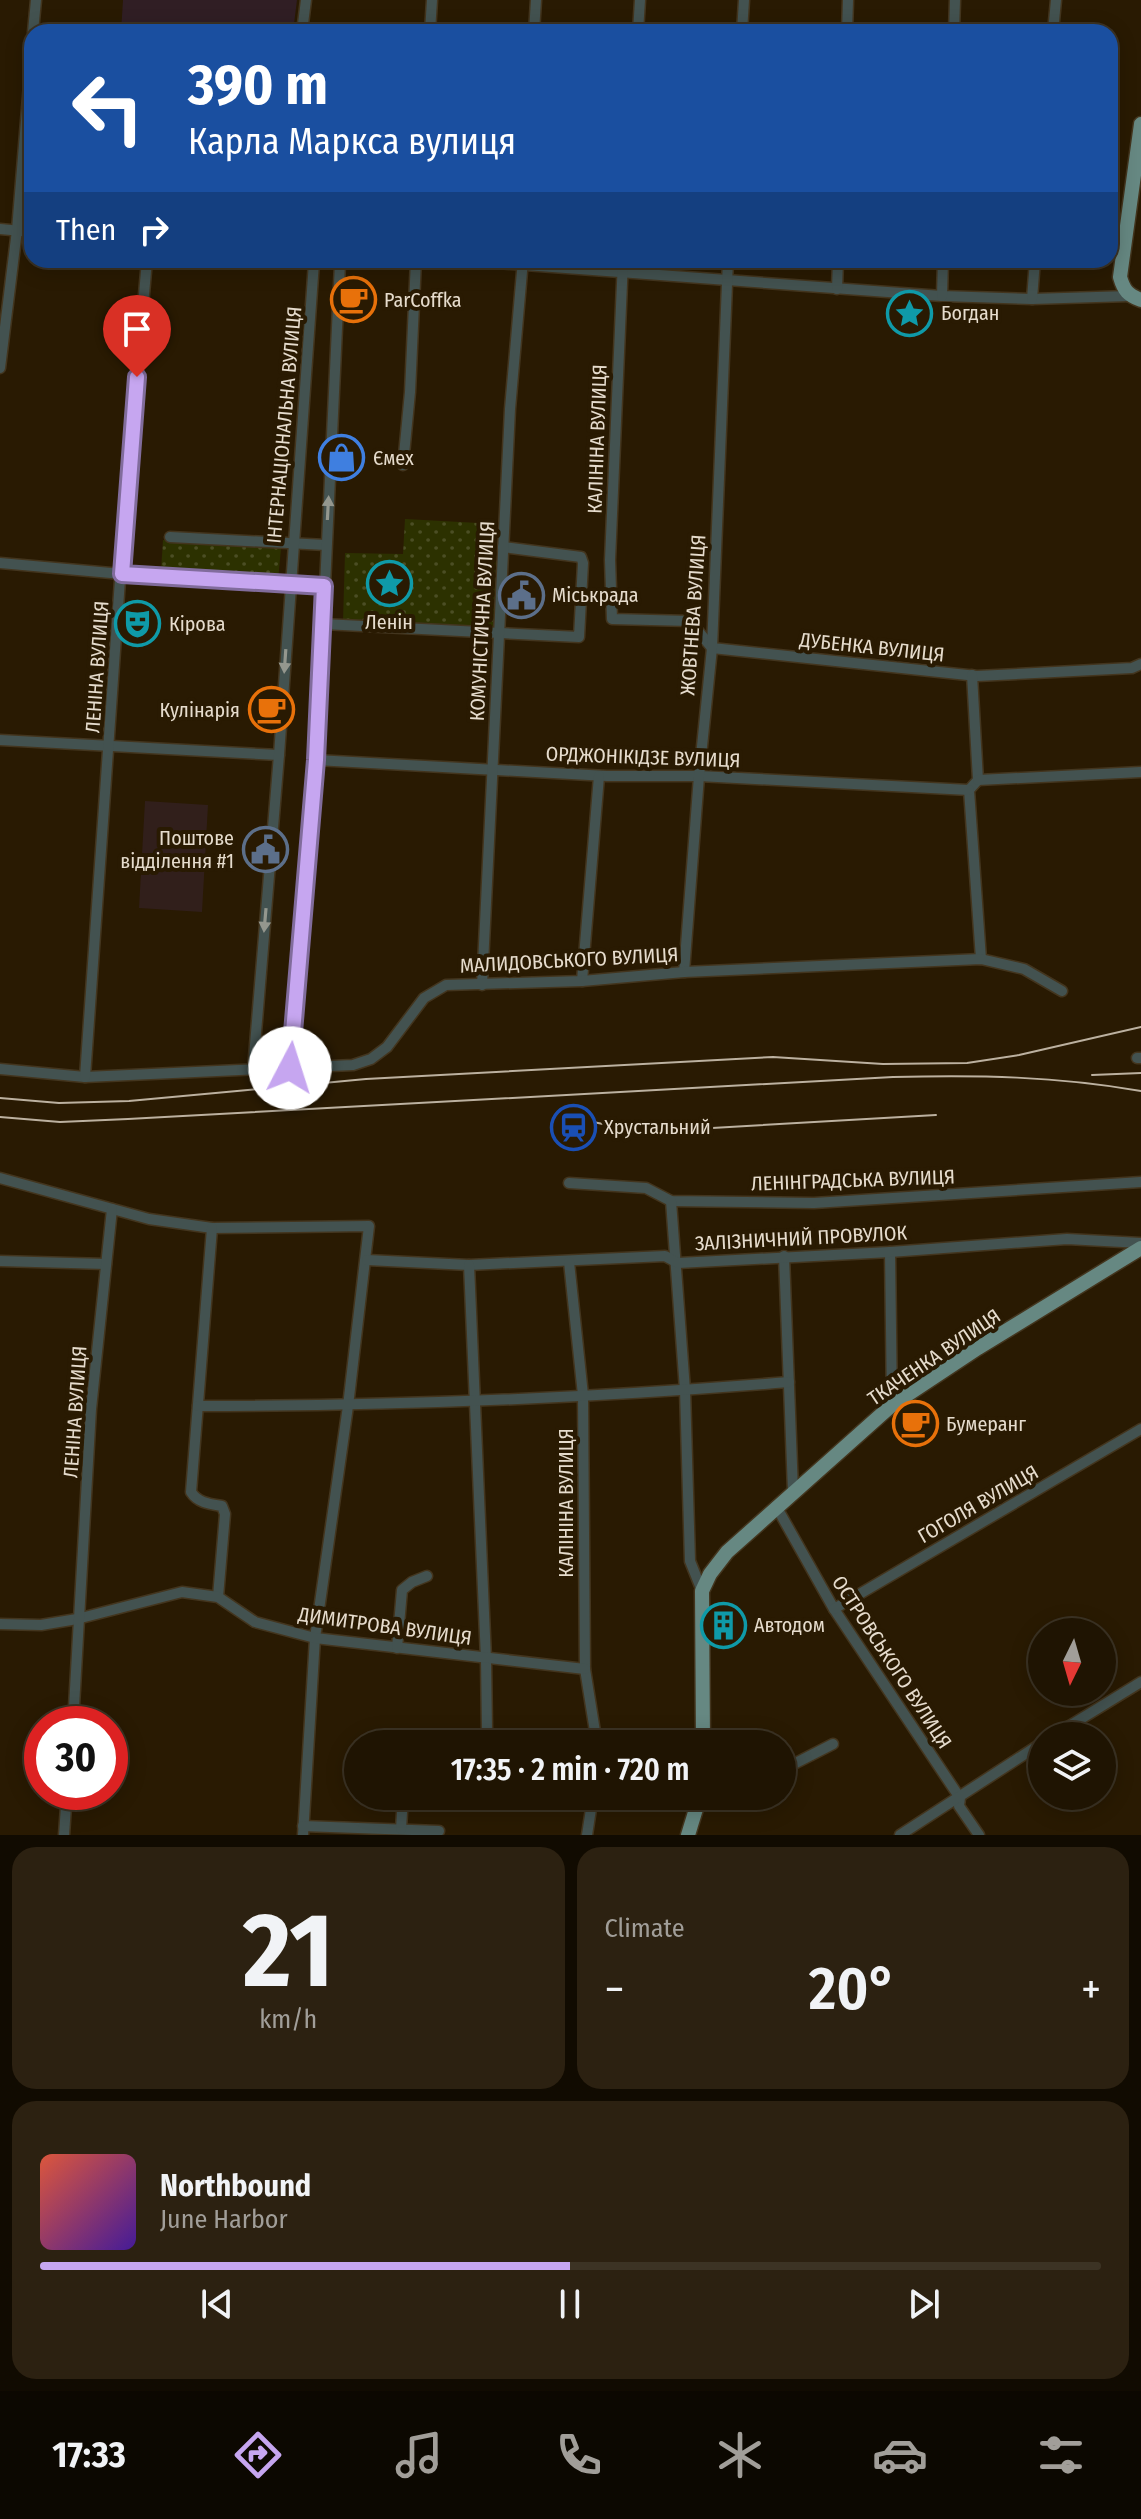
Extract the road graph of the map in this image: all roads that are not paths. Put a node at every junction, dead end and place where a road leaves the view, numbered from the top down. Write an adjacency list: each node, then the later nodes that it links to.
1 (36, 0): 10 (street)
2 (306, 0): 11 (street)
3 (432, 0): 12 (street)
4 (536, 0): 13 (street)
5 (640, 0): 14 (street)
6 (744, 0): 15 (street)
7 (848, 0): 16 (street)
8 (955, 0): 17 (street)
9 (1056, 0): 18 (street)
10 (34, 24)
11 (303, 24)
12 (430, 24)
13 (534, 24)
14 (638, 24)
15 (742, 24)
16 (847, 24)
17 (954, 24)
18 (1054, 24)
19 (1141, 124): 39 (main road)
20 (24, 145): 22 (street)
21 (0, 229): 22 (street)
22 (17, 230): 23 (street); 41 (street)
23 (24, 231)
24 (146, 268): 48 (street, ЛЕНІНА ВУЛИЦЯ)
25 (314, 268): 44 (street, ІНТЕРНАЦІОНАЛЬНА ВУЛИЦЯ)
26 (340, 268): 45 (street, one-way to 26)
27 (416, 268): 42 (street)
28 (523, 268): 46 (street, КОМУНІСТИЧНА ВУЛИЦЯ)
29 (582, 268): 35 (street)
30 (622, 268): 35 (street, КАЛІНІНА ВУЛИЦЯ)
31 (728, 268): 36 (street, ЖОВТНЕВА ВУЛИЦЯ)
32 (838, 268): 37 (street)
33 (943, 268): 38 (street)
34 (1034, 268): 40 (street)
35 (622, 272): 36 (street); 53 (street, КАЛІНІНА ВУЛИЦЯ)
36 (727, 280): 37 (street); 53 (street, ЖОВТНЕВА ВУЛИЦЯ)
37 (837, 289): 38 (street)
38 (942, 296): 40 (street)
39 (1135, 298): 40 (street)
40 (1032, 299)
41 (0, 368)
42 (403, 465)
43 (170, 537): 44 (street)
44 (292, 543): 45 (street); 49 (street, ІНТЕРНАЦІОНАЛЬНА ВУЛИЦЯ)
45 (326, 545): 50 (street)
46 (503, 547): 52 (street, КОМУНІСТИЧНА ВУЛИЦЯ); 52 (street)
47 (0, 563): 48 (street)
48 (122, 574): 49 (street); 57 (street, ЛЕНІНА ВУЛИЦЯ)
49 (290, 583): 50 (street); 58 (street, ІНТЕРНАЦІОНАЛЬНА ВУЛИЦЯ, one-way to 58)
50 (324, 586): 51 (street)
51 (323, 624): 52 (street); 59 (street)
52 (498, 635): 60 (street, КОМУНІСТИЧНА ВУЛИЦЯ)
53 (712, 648): 55 (street, ДУБЕНКА ВУЛИЦЯ); 63 (street, ЖОВТНЕВА ВУЛИЦЯ)
54 (1141, 664): 55 (street, ДУБЕНКА ВУЛИЦЯ)
55 (972, 675): 64 (street)
56 (0, 740): 57 (street)
57 (109, 746): 58 (street); 74 (street, ЛЕНІНА ВУЛИЦЯ)
58 (279, 755): 73 (street, ІНТЕРНАЦІОНАЛЬНА ВУЛИЦЯ, one-way to 73)
59 (316, 760): 60 (street, ОРДЖОНІКІДЗЕ ВУЛИЦЯ); 71 (street)
60 (494, 770): 62 (street, ОРДЖОНІКІДЗЕ ВУЛИЦЯ); 69 (street, КОМУНІСТИЧНА ВУЛИЦЯ)
61 (1141, 772): 64 (street)
62 (599, 776): 63 (street, ОРДЖОНІКІДЗЕ ВУЛИЦЯ); 68 (street)
63 (699, 776): 65 (street, ОРДЖОНІКІДЗЕ ВУЛИЦЯ); 67 (street, ЖОВТНЕВА ВУЛИЦЯ)
64 (978, 780): 65 (street)
65 (969, 790): 66 (street)
66 (981, 959): 67 (street, МАЛИДОВСЬКОГО ВУЛИЦЯ); 70 (street, МАЛИДОВСЬКОГО ВУЛИЦЯ)
67 (684, 972): 68 (street, МАЛИДОВСЬКОГО ВУЛИЦЯ)
68 (582, 981): 69 (street, МАЛИДОВСЬКОГО ВУЛИЦЯ)
69 (482, 985): 71 (street, МАЛИДОВСЬКОГО ВУЛИЦЯ)
70 (1062, 991)
71 (290, 1068): 73 (street, МАЛИДОВСЬКОГО ВУЛИЦЯ)
72 (0, 1069): 74 (street, МАЛИДОВСЬКОГО ВУЛИЦЯ)
73 (253, 1069): 74 (street, МАЛИДОВСЬКОГО ВУЛИЦЯ)
74 (85, 1077)
75 (0, 1178): 79 (street)
76 (1141, 1182): 78 (street, ЛЕНІНГРАДСЬКА ВУЛИЦЯ)
77 (569, 1183): 78 (street, ЛЕНІНГРАДСЬКА ВУЛИЦЯ)
78 (671, 1201): 87 (street)
79 (112, 1209): 80 (street); 88 (street, ЛЕНІНА ВУЛИЦЯ)
80 (212, 1228): 84 (street); 95 (street)
81 (1141, 1245): 82 (street, ЗАЛІЗНИЧНИЙ ПРОВУЛОК); 94 (main road, ТКАЧЕНКА ВУЛИЦЯ)
82 (890, 1252): 83 (street, ЗАЛІЗНИЧНИЙ ПРОВУЛОК); 94 (street)
83 (784, 1256): 87 (street, ЗАЛІЗНИЧНИЙ ПРОВУЛОК); 90 (street)
84 (367, 1260): 89 (street, ЗАЛІЗНИЧНИЙ ПРОВУЛОК); 96 (street)
85 (0, 1261): 88 (street)
86 (569, 1262): 87 (street, ЗАЛІЗНИЧНИЙ ПРОВУЛОК); 89 (street, ЗАЛІЗНИЧНИЙ ПРОВУЛОК); 92 (street, КАЛІНІНА ВУЛИЦЯ)
87 (678, 1263): 91 (street)
88 (106, 1264): 104 (street, ЛЕНІНА ВУЛИЦЯ)
89 (469, 1265): 93 (street)
90 (789, 1382): 91 (street); 98 (street)
91 (685, 1390): 92 (street); 101 (street)
92 (583, 1395): 93 (street); 109 (street, КАЛІНІНА ВУЛИЦЯ)
93 (475, 1402): 96 (street); 108 (street)
94 (892, 1405): 98 (main road, ТКАЧЕНКА ВУЛИЦЯ)
95 (198, 1406): 96 (street); 102 (street)
96 (348, 1406): 106 (street)
97 (1141, 1429): 103 (street, ГОГОЛЯ ВУЛИЦЯ)
98 (793, 1491): 99 (main road, ТКАЧЕНКА ВУЛИЦЯ)
99 (776, 1506): 101 (main road, ТКАЧЕНКА ВУЛИЦЯ); 103 (street, ОСТРОВСЬКОГО ВУЛИЦЯ)
100 (427, 1576): 107 (street)
101 (702, 1591): 115 (main road)
102 (218, 1597): 104 (street, ДИМИТРОВА ВУЛИЦЯ); 106 (street, ДИМИТРОВА ВУЛИЦЯ)
103 (834, 1609): 119 (street, ОСТРОВСЬКОГО ВУЛИЦЯ)
104 (77, 1619): 105 (street, ДИМИТРОВА ВУЛИЦЯ); 111 (street, ЛЕНІНА ВУЛИЦЯ)
105 (0, 1624)
106 (315, 1638): 107 (street, ДИМИТРОВА ВУЛИЦЯ); 125 (street)
107 (397, 1648): 108 (street, ДИМИТРОВА ВУЛИЦЯ)
108 (486, 1659): 109 (street, ДИМИТРОВА ВУЛИЦЯ); 113 (street)
109 (585, 1669): 114 (street, КАЛІНІНА ВУЛИЦЯ)
110 (1141, 1682): 112 (street)
111 (74, 1706)
112 (1076, 1722)
113 (487, 1730)
114 (595, 1730)
115 (703, 1730)
116 (833, 1744): 118 (street)
117 (1028, 1752): 119 (street)
118 (796, 1763)
119 (960, 1798): 130 (street); 131 (street, ОСТРОВСЬКОГО ВУЛИЦЯ)
120 (66, 1810): 127 (street)
121 (402, 1810): 124 (street)
122 (591, 1810): 128 (street)
123 (697, 1810): 129 (main road)
124 (401, 1829): 125 (street); 126 (street)
125 (303, 1831)
126 (439, 1831)
127 (64, 1835)
128 (587, 1835)
129 (688, 1835)
130 (900, 1835)
131 (979, 1835)

